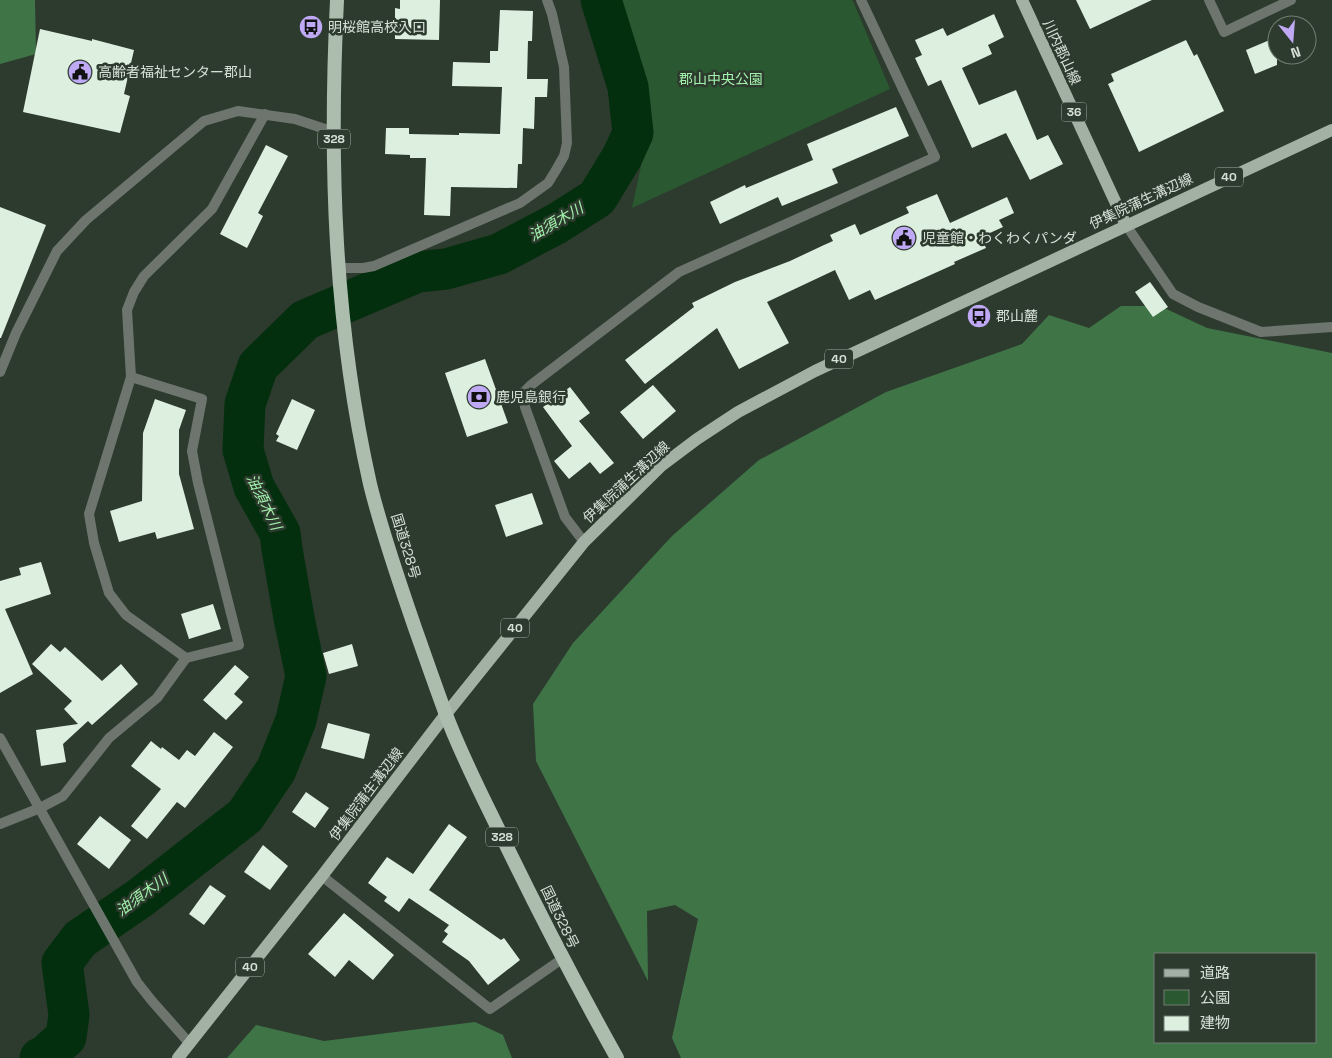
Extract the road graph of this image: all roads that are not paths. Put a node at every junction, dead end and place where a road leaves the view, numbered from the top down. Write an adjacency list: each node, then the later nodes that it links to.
1 (337, 0): 9 (highway, 国道328号 / 328)
2 (547, 0): 11 (street)
3 (861, 0): 15 (street)
4 (1022, 0): 10 (main road, 川内郡山線 / 36)
5 (1209, 0): 6 (street)
6 (1291, 0)
7 (265, 114): 9 (street); 13 (street); 14 (street)
8 (1332, 130): 10 (main road, 伊集院蒲生溝辺線 / 40)
9 (334, 132): 11 (highway, 国道328号 / 328)
10 (1126, 225): 12 (street); 15 (main road, 伊集院蒲生溝辺線 / 40)
11 (338, 273): 17 (highway, 国道328号 / 328)
12 (1332, 327)
13 (0, 372)
14 (131, 377): 16 (street); 16 (street)
15 (584, 542): 17 (main road, 伊集院蒲生溝辺線 / 40)
16 (186, 658): 19 (street)
17 (446, 714): 21 (main road, 伊集院蒲生溝辺線 / 40); 22 (highway, 国道328号 / 328)
18 (0, 738): 19 (street)
19 (40, 808): 20 (street); 23 (street)
20 (0, 824)
21 (322, 876): 22 (street); 23 (main road, 伊集院蒲生溝辺線 / 40)
22 (562, 959): 25 (highway, 国道328号 / 328)
23 (190, 1044): 24 (main road, 伊集院蒲生溝辺線 / 40)
24 (178, 1058)
25 (617, 1058)

